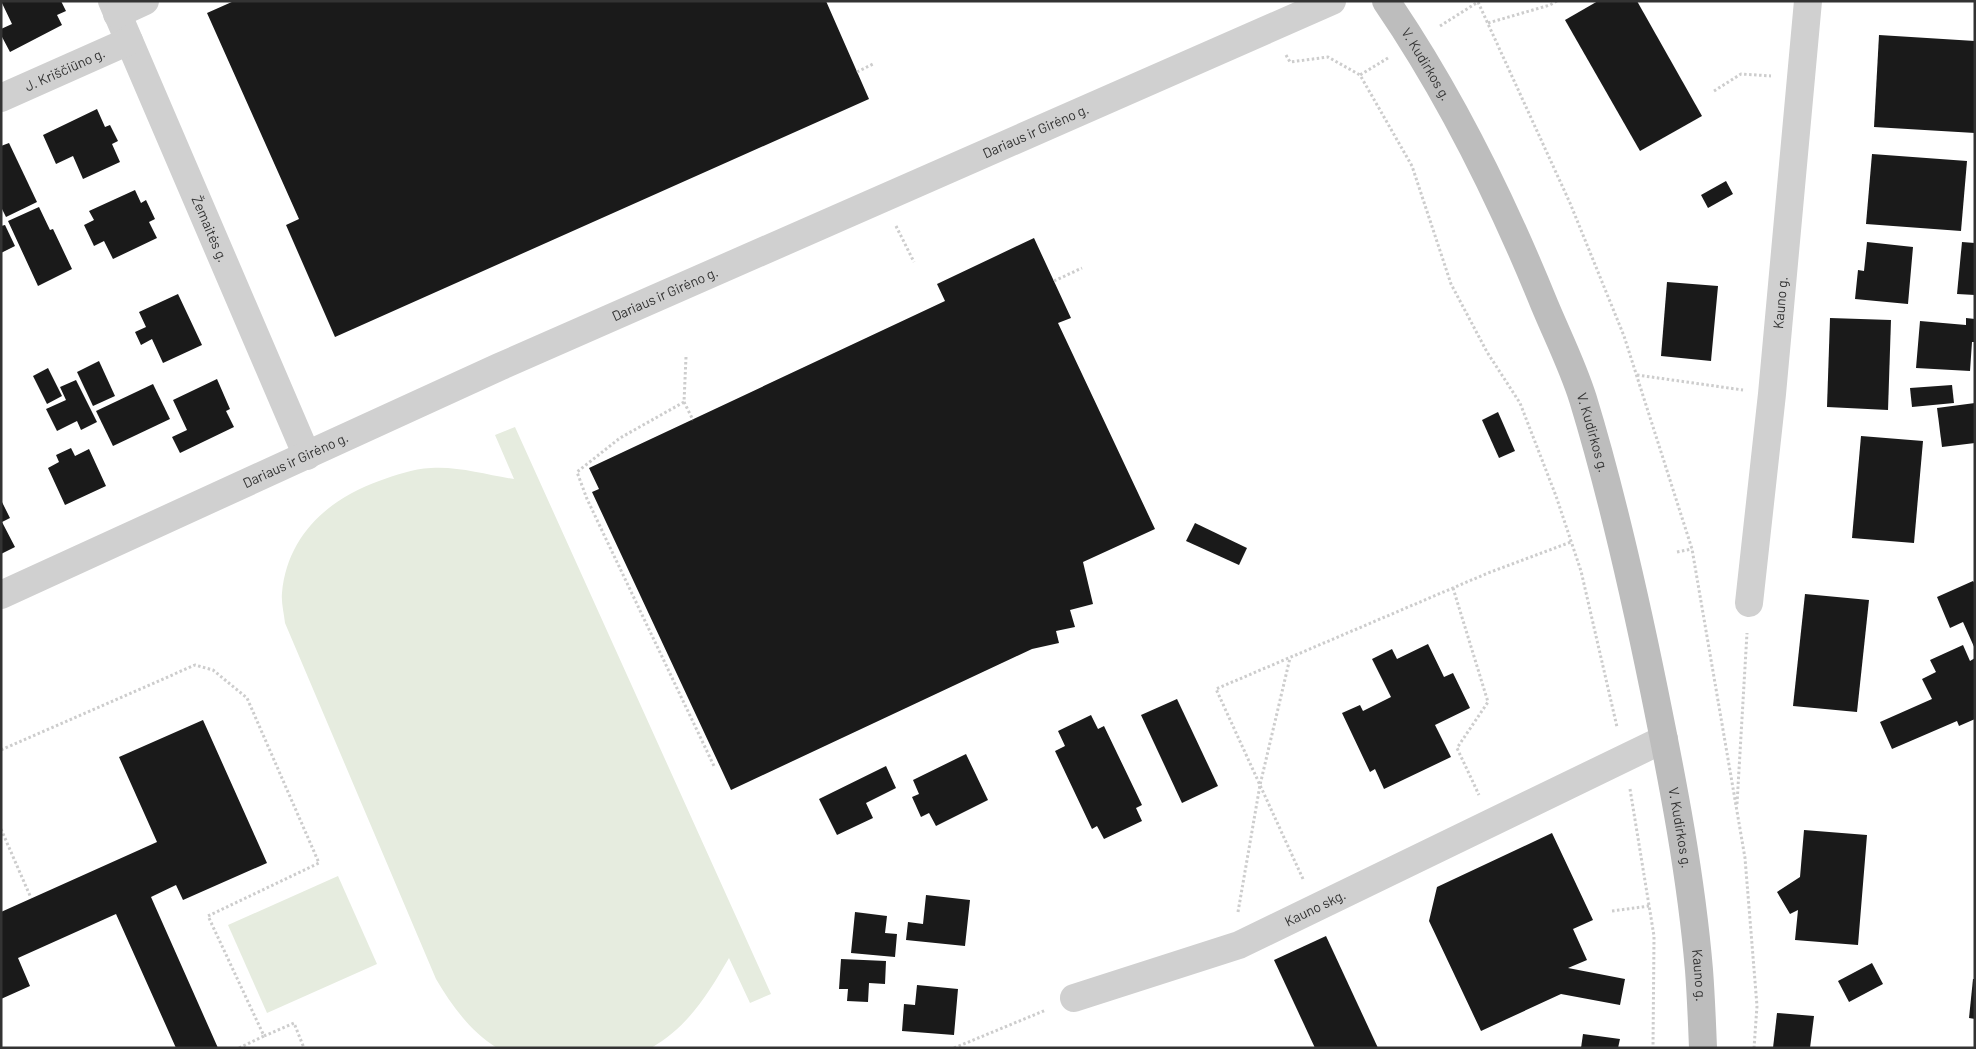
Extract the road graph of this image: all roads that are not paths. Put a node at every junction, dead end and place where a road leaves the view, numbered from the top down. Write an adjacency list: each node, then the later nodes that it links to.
1 (145, 1): 5 (street)
2 (1332, 1): 8 (street, Dariaus ir Girėno g.)
3 (1386, 1): 11 (main road, V. Kudirkos g.)
4 (1808, 1): 10 (street, Kauno g.)
5 (114, 7): 6 (street, Žemaitės g.)
6 (129, 40): 7 (street, J. Kriščiūno g.); 8 (street, Žemaitės g.)
7 (1, 98)
8 (307, 456): 9 (street, Dariaus ir Girėno g.)
9 (1, 595)
10 (1749, 603)
11 (1664, 739): 12 (main road, V. Kudirkos g.); 13 (street, Kauno skg.)
12 (1692, 903): 14 (main road, Kauno g.)
13 (1074, 998)
14 (1703, 1048)

